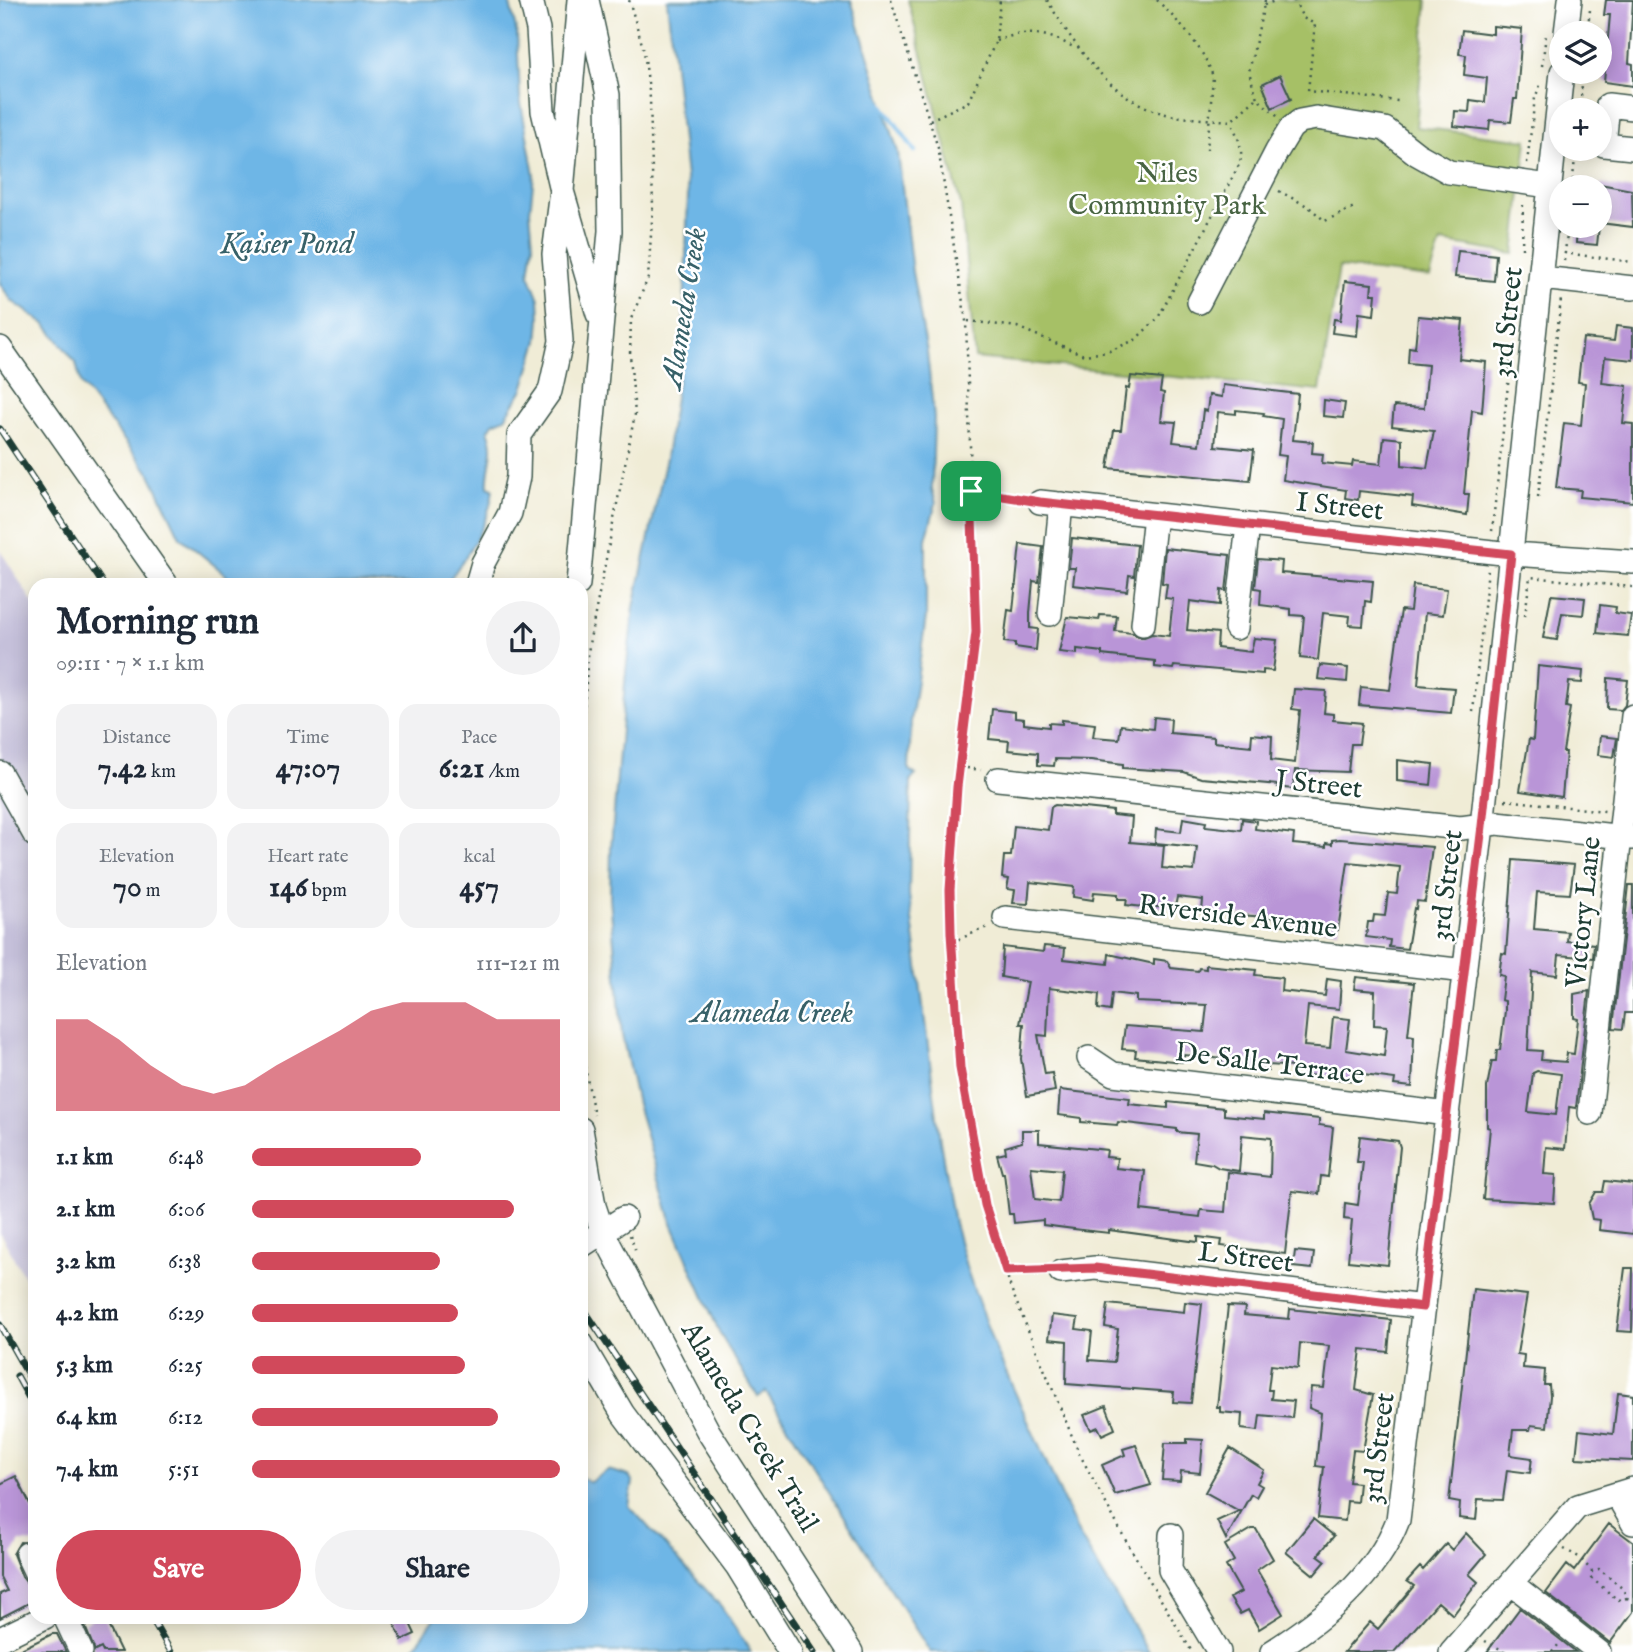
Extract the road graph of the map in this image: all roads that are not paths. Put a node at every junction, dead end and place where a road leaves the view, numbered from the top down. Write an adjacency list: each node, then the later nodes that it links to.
1 (531, 0): 11 (street)
2 (579, 0): 11 (street)
3 (587, 0): 15 (street)
4 (1570, 0): 5 (street)
5 (1561, 21)
6 (1612, 105): 7 (street)
7 (1633, 108)
8 (1612, 146): 9 (street)
9 (1633, 148)
10 (1549, 186): 12 (street, 3rd Street); 14 (street)
11 (562, 191): 15 (street); 22 (street)
12 (1552, 279): 13 (street); 19 (street, 3rd Street)
13 (1633, 288)
14 (1199, 302)
15 (601, 327): 23 (street)
16 (0, 348): 21 (street)
17 (1155, 515): 18 (street, I Street); 24 (street, I Street); 25 (street)
18 (1248, 525): 19 (street, I Street); 26 (street)
19 (1515, 559): 20 (street, I Street); 31 (street, 3rd Street)
20 (1633, 562)
21 (162, 578)
22 (479, 578)
23 (579, 578)
24 (1050, 614)
25 (1143, 624)
26 (1236, 628)
27 (1633, 716): 32 (street, Victory Lane)
28 (0, 773): 30 (street)
29 (998, 779): 31 (street, J Street)
30 (28, 823)
31 (1482, 826): 32 (street, J Street); 34 (street, 3rd Street)
32 (1625, 829): 36 (street, Victory Lane)
33 (1005, 918): 34 (street, Riverside Avenue)
34 (1465, 971): 37 (street, 3rd Street)
35 (1089, 1058): 37 (street, De Salle Terrace)
36 (1590, 1113)
37 (1448, 1114): 44 (street, 3rd Street)
38 (589, 1127): 41 (street)
39 (624, 1218): 41 (street)
40 (588, 1219): 41 (street)
41 (603, 1233): 42 (street); 55 (street)
42 (588, 1242)
43 (1061, 1272): 44 (street, L Street)
44 (1423, 1307): 57 (street, 3rd Street)
45 (588, 1355): 54 (street)
46 (1625, 1492): 47 (street); 49 (street)
47 (1633, 1523)
48 (1171, 1535): 56 (street)
49 (1512, 1584): 58 (street); 59 (street)
50 (31, 1624): 52 (street)
51 (68, 1624): 53 (street)
52 (0, 1639)
53 (81, 1651)
54 (790, 1652)
55 (851, 1652)
56 (1219, 1652)
57 (1272, 1652)
58 (1451, 1652)
59 (1599, 1652)

